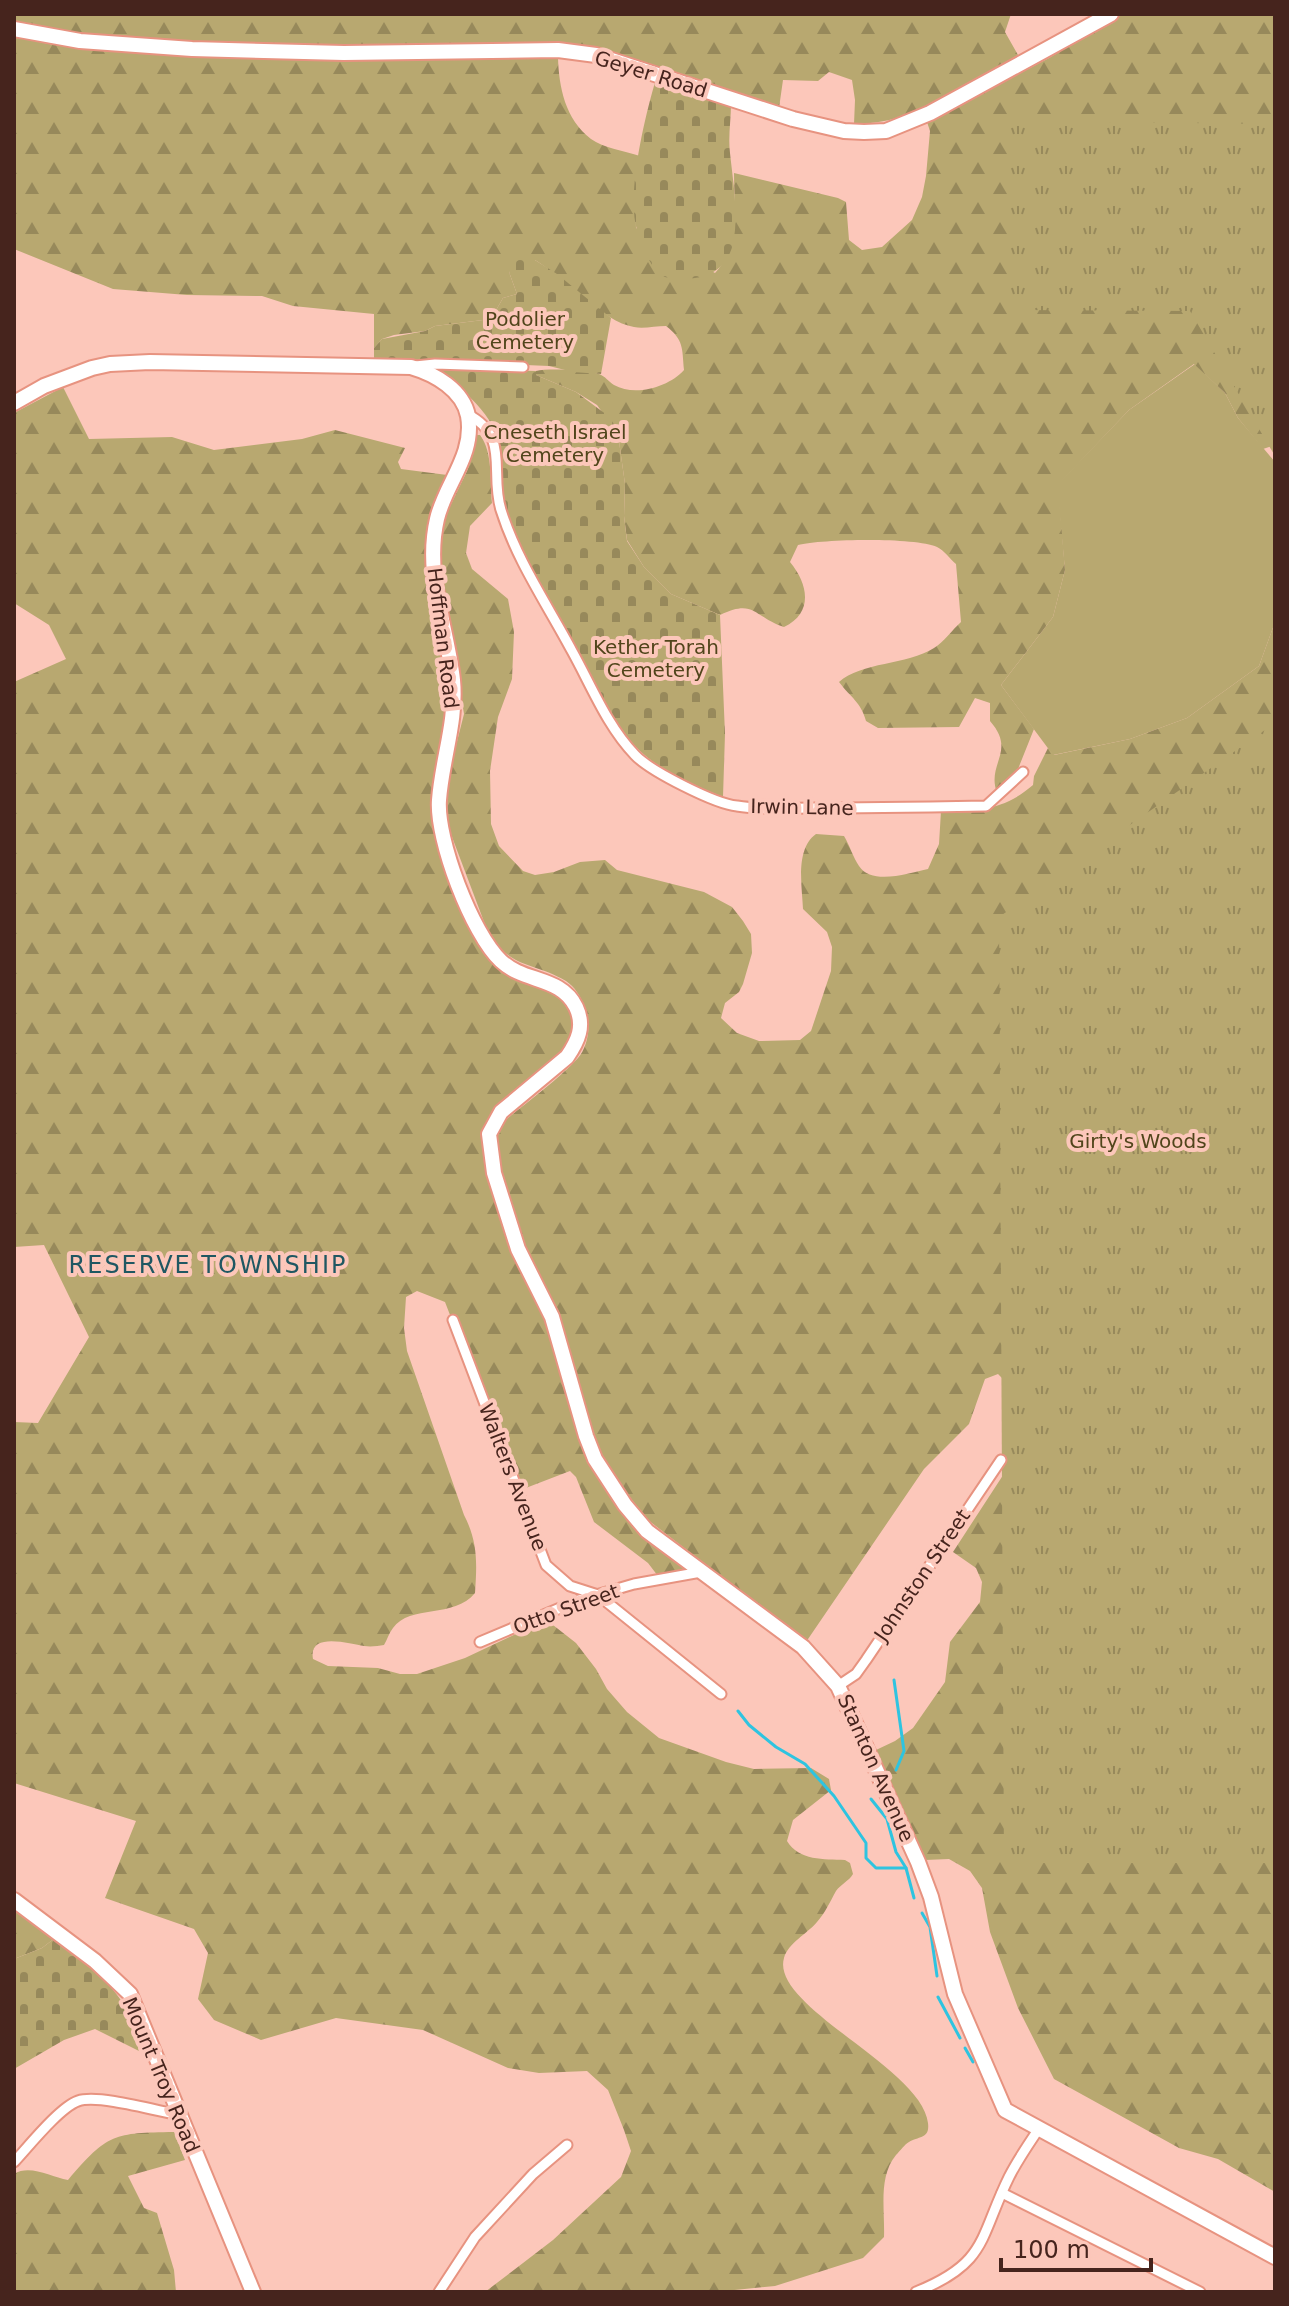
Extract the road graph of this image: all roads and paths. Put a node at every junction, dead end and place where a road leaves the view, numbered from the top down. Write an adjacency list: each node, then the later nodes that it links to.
1 (1111, 14): 2 (street, Geyer Road)
2 (14, 29)
3 (411, 367): 4 (street); 5 (street); 6 (street)
4 (523, 367)
5 (14, 403)
6 (467, 414): 7 (street, Irwin Lane); 8 (street, Hoffman Road)
7 (1023, 772)
8 (489, 1134): 11 (street, Stanton Avenue)
9 (453, 1320): 12 (street, Walters Avenue)
10 (1001, 1460): 14 (street, Johnston Street)
11 (701, 1572): 12 (street, Otto Street); 14 (street, Stanton Avenue)
12 (598, 1595): 13 (street, Otto Street); 15 (street, Walters Avenue)
13 (480, 1642)
14 (838, 1686): 18 (street, Stanton Avenue)
15 (721, 1694)
16 (14, 1900): 17 (street, Mount Troy Road)
17 (179, 2115): 20 (street); 23 (street, Mount Troy Road)
18 (1038, 2130): 21 (street); 22 (street, Stanton Avenue)
19 (567, 2145): 24 (street)
20 (14, 2162)
21 (1002, 2193): 25 (street); 26 (street)
22 (1275, 2257)
23 (253, 2292)
24 (439, 2292)
25 (916, 2292)
26 (1200, 2292)

